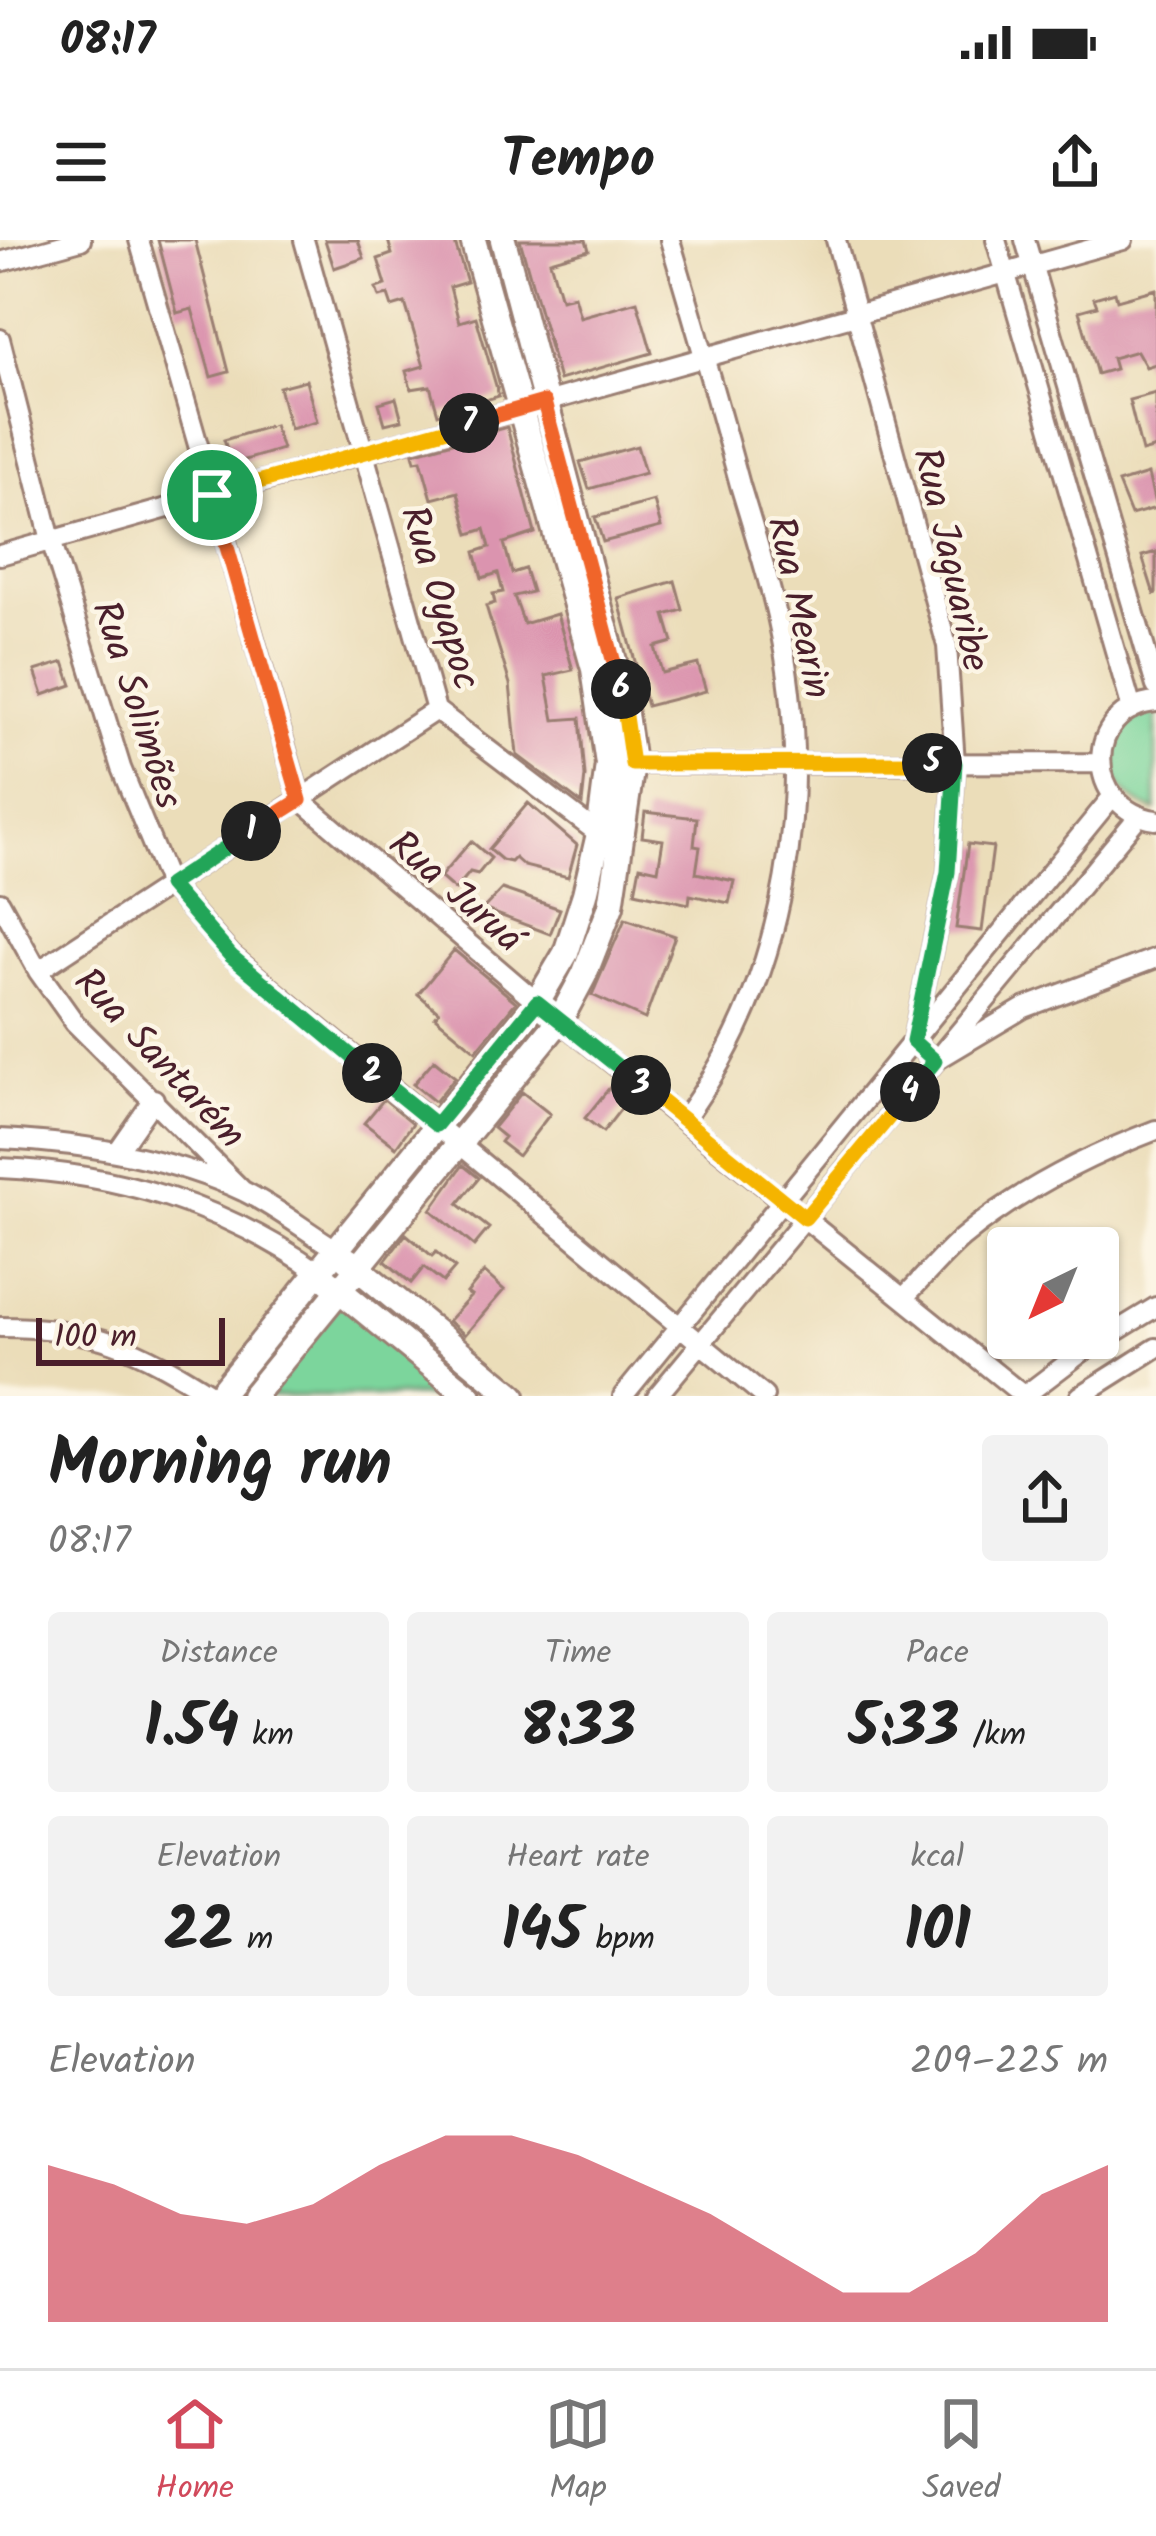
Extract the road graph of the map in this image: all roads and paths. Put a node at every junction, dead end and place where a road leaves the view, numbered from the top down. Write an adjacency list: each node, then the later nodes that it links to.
1 (81, 240): 11 (street)
2 (140, 240): 19 (street)
3 (304, 240): 18 (street, Rua Oyapoc)
4 (473, 240): 17 (main road)
5 (503, 240): 17 (main road)
6 (670, 240): 16 (street, Rua Mearin)
7 (836, 240): 14 (street, Rua Jaguaribe)
8 (996, 240): 13 (street)
9 (1025, 240): 12 (street)
10 (1124, 240): 12 (street)
11 (0, 262)
12 (1031, 266): 13 (street); 22 (street)
13 (1004, 274): 14 (street); 24 (street)
14 (858, 314): 16 (street); 26 (street, Rua Jaguaribe)
15 (0, 339): 20 (street, Rua Solimões)
16 (705, 357): 17 (street); 29 (street, Rua Mearin)
17 (532, 406): 18 (street); 28 (main road)
18 (365, 452): 19 (street); 25 (street, Rua Oyapoc)
19 (212, 495): 20 (street); 31 (street)
20 (51, 540): 21 (street); 34 (street, Rua Solimões)
21 (0, 555)
22 (1156, 686)
23 (1156, 703): 24 (street)
24 (1132, 709): 27 (street)
25 (436, 710): 31 (street); 33 (street, Rua Oyapoc)
26 (955, 763): 27 (street); 29 (street); 40 (street, Rua Jaguaribe)
27 (1100, 763): 30 (street)
28 (620, 764): 29 (street); 33 (main road); 39 (main road)
29 (793, 764): 43 (street, Rua Mearin)
30 (1112, 796): 32 (street); 40 (street)
31 (300, 800): 34 (street); 38 (street, Rua Juruá)
32 (1147, 818): 41 (street)
33 (599, 834): 38 (main road)
34 (169, 885): 37 (street); 44 (street, Rua Solimões)
35 (0, 902): 37 (street, Rua Santarém)
36 (1156, 958): 41 (street)
37 (38, 971): 42 (street, Rua Santarém)
38 (537, 1002): 39 (street, Rua Juruá); 44 (main road)
39 (560, 1020): 43 (street, Rua Juruá); 47 (main road)
40 (913, 1041): 41 (street); 51 (street)
41 (935, 1061): 52 (street)
42 (154, 1099): 48 (street); 50 (street, Rua Santarém)
43 (684, 1119): 51 (street, Rua Juruá)
44 (436, 1125): 47 (street, Rua Solimões); 53 (main road)
45 (1156, 1130): 57 (street)
46 (0, 1139): 48 (street)
47 (459, 1145): 54 (main road); 60 (street, Rua Solimões)
48 (117, 1152): 50 (street)
49 (0, 1168): 55 (street)
50 (243, 1191): 53 (street)
51 (783, 1200): 52 (street, Rua Juruá); 60 (street)
52 (805, 1218): 57 (street, Rua Juruá); 61 (street)
53 (337, 1250): 54 (main road); 55 (main road)
54 (359, 1269): 56 (main road); 66 (main road)
55 (320, 1274): 56 (main road); 64 (main road)
56 (340, 1290): 63 (main road); 65 (main road)
57 (904, 1298): 70 (street, Rua Juruá)
58 (1156, 1307): 70 (street)
59 (0, 1327): 64 (street)
60 (680, 1327): 61 (street, Rua Solimões); 67 (street)
61 (700, 1344): 68 (street); 69 (street, Rua Solimões)
62 (1156, 1348): 71 (street)
63 (454, 1391)
64 (216, 1396)
65 (253, 1396)
66 (513, 1396)
67 (623, 1396)
68 (657, 1396)
69 (764, 1396)
70 (1024, 1396)
71 (1080, 1396)

